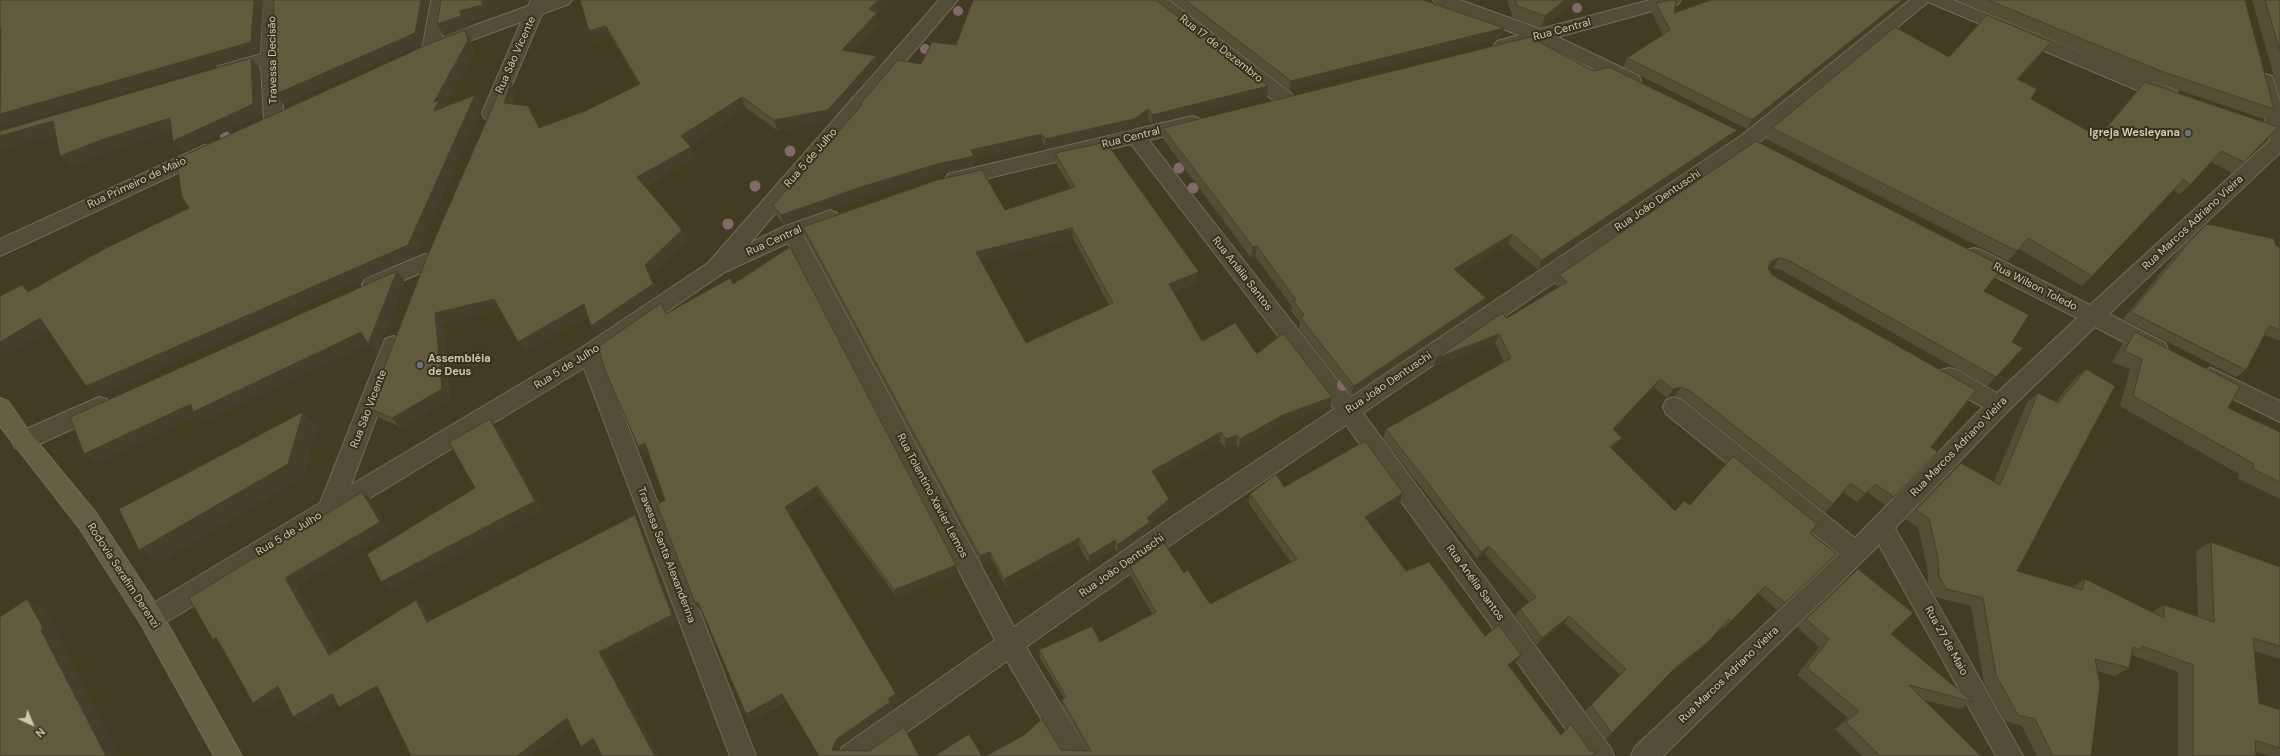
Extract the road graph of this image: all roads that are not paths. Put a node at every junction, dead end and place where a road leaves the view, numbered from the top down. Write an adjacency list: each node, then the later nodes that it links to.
1 (272, 0): 13 (street, Travessa Decisão)
2 (440, 0): 10 (street)
3 (563, 0): 10 (street)
4 (949, 0): 34 (street, Rua 5 de Julho)
5 (1157, 0): 18 (street, Rua 17 de Dezembro)
6 (1442, 0): 11 (street)
7 (1672, 0): 11 (street, Rua Central)
8 (1921, 0): 26 (street, Rua João Dentuschi)
9 (1936, 0): 17 (street)
10 (538, 5): 23 (street, Rua São Vicente)
11 (1541, 36): 12 (street, Rua Central); 16 (street)
12 (1486, 49)
13 (270, 58): 15 (street); 20 (street, Travessa Decisão)
14 (2261, 66): 25 (street)
15 (210, 75)
16 (1645, 88)
17 (2184, 101)
18 (1262, 104)
19 (1210, 118): 24 (street, Rua Central)
20 (274, 119)
21 (2256, 125): 25 (street)
22 (1728, 129): 26 (street)
23 (482, 132)
24 (1136, 137): 29 (street, Rua Central); 47 (street, Rua Anália Santos)
25 (2280, 139): 37 (street, Rua Marcos Adriano Vieira)
26 (1749, 140): 28 (street); 47 (street, Rua João Dentuschi)
27 (224, 143): 32 (street, Rua Primeiro de Maio)
28 (1770, 151)
29 (939, 182)
30 (850, 211): 31 (street, Rua Central)
31 (792, 232): 34 (street, Rua Central); 54 (street, Rua Tolentino Xavier Lemos)
32 (0, 248)
33 (1960, 248): 37 (street, Rua Wilson Toledo)
34 (714, 269): 39 (street, Rua 5 de Julho)
35 (417, 284): 36 (street)
36 (352, 294)
37 (2094, 317): 40 (street, Rua Wilson Toledo); 44 (street, Rua Marcos Adriano Vieira)
38 (400, 327): 50 (street, Rua São Vicente)
39 (589, 354): 50 (street, Rua 5 de Julho); 56 (street, Travessa Santa Alexanderina)
40 (2177, 359)
41 (1930, 366): 44 (street)
42 (2197, 370): 48 (street)
43 (118, 397): 49 (street)
44 (1999, 405): 51 (street, Rua Marcos Adriano Vieira)
45 (1674, 407): 52 (street)
46 (0, 408): 49 (main road, Rodovia Serafim Derenzi)
47 (1348, 410): 54 (street, Rua João Dentuschi); 59 (street, Rua Anélia Santos)
48 (2280, 412)
49 (23, 440): 53 (main road, Rodovia Serafim Derenzi)
50 (330, 509): 53 (street, Rua 5 de Julho)
51 (1882, 527): 52 (street, Rua Marcos Adriano Vieira); 61 (street, Rua 27 de Maio)
52 (1856, 553): 60 (street, Rua Marcos Adriano Vieira)
53 (151, 618): 55 (main road, Rodovia Serafim Derenzi)
54 (1011, 645): 57 (street, Rua João Dentuschi); 58 (street, Rua Tolentino Xavier Lemos)
55 (229, 756)
56 (743, 756)
57 (850, 756)
58 (1078, 756)
59 (1601, 756)
60 (1644, 756)
61 (2010, 756)

